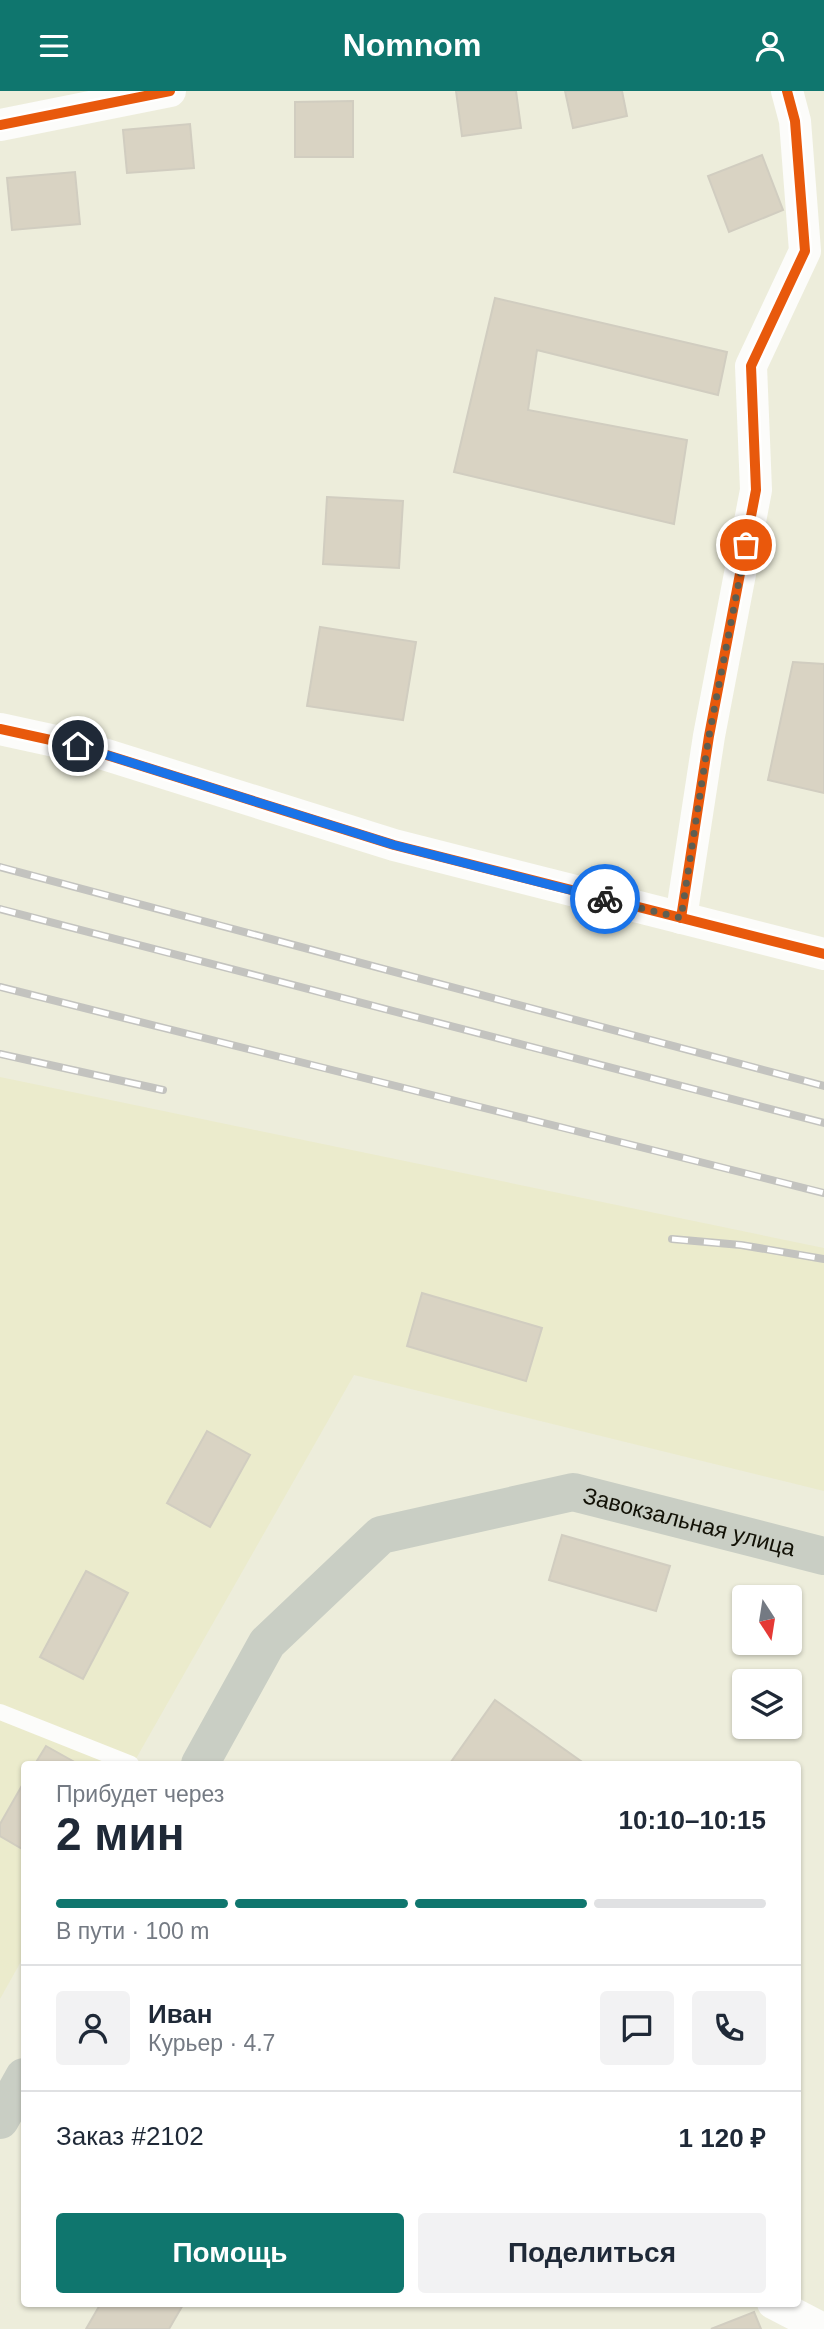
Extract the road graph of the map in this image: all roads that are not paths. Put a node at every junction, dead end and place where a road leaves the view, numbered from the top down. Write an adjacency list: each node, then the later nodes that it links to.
1 (170, 91): 3 (street)
2 (787, 91): 6 (street)
3 (50, 104): 4 (street)
4 (0, 125)
5 (0, 729): 6 (street)
6 (681, 918): 7 (street)
7 (824, 954)
8 (824, 1556): 11 (main road, Завокзальная улица)
9 (0, 1712): 10 (lane)
10 (123, 1761)
11 (202, 1761)
12 (21, 2082): 13 (main road)
13 (0, 2120)
14 (781, 2307): 15 (street)
15 (823, 2329)

